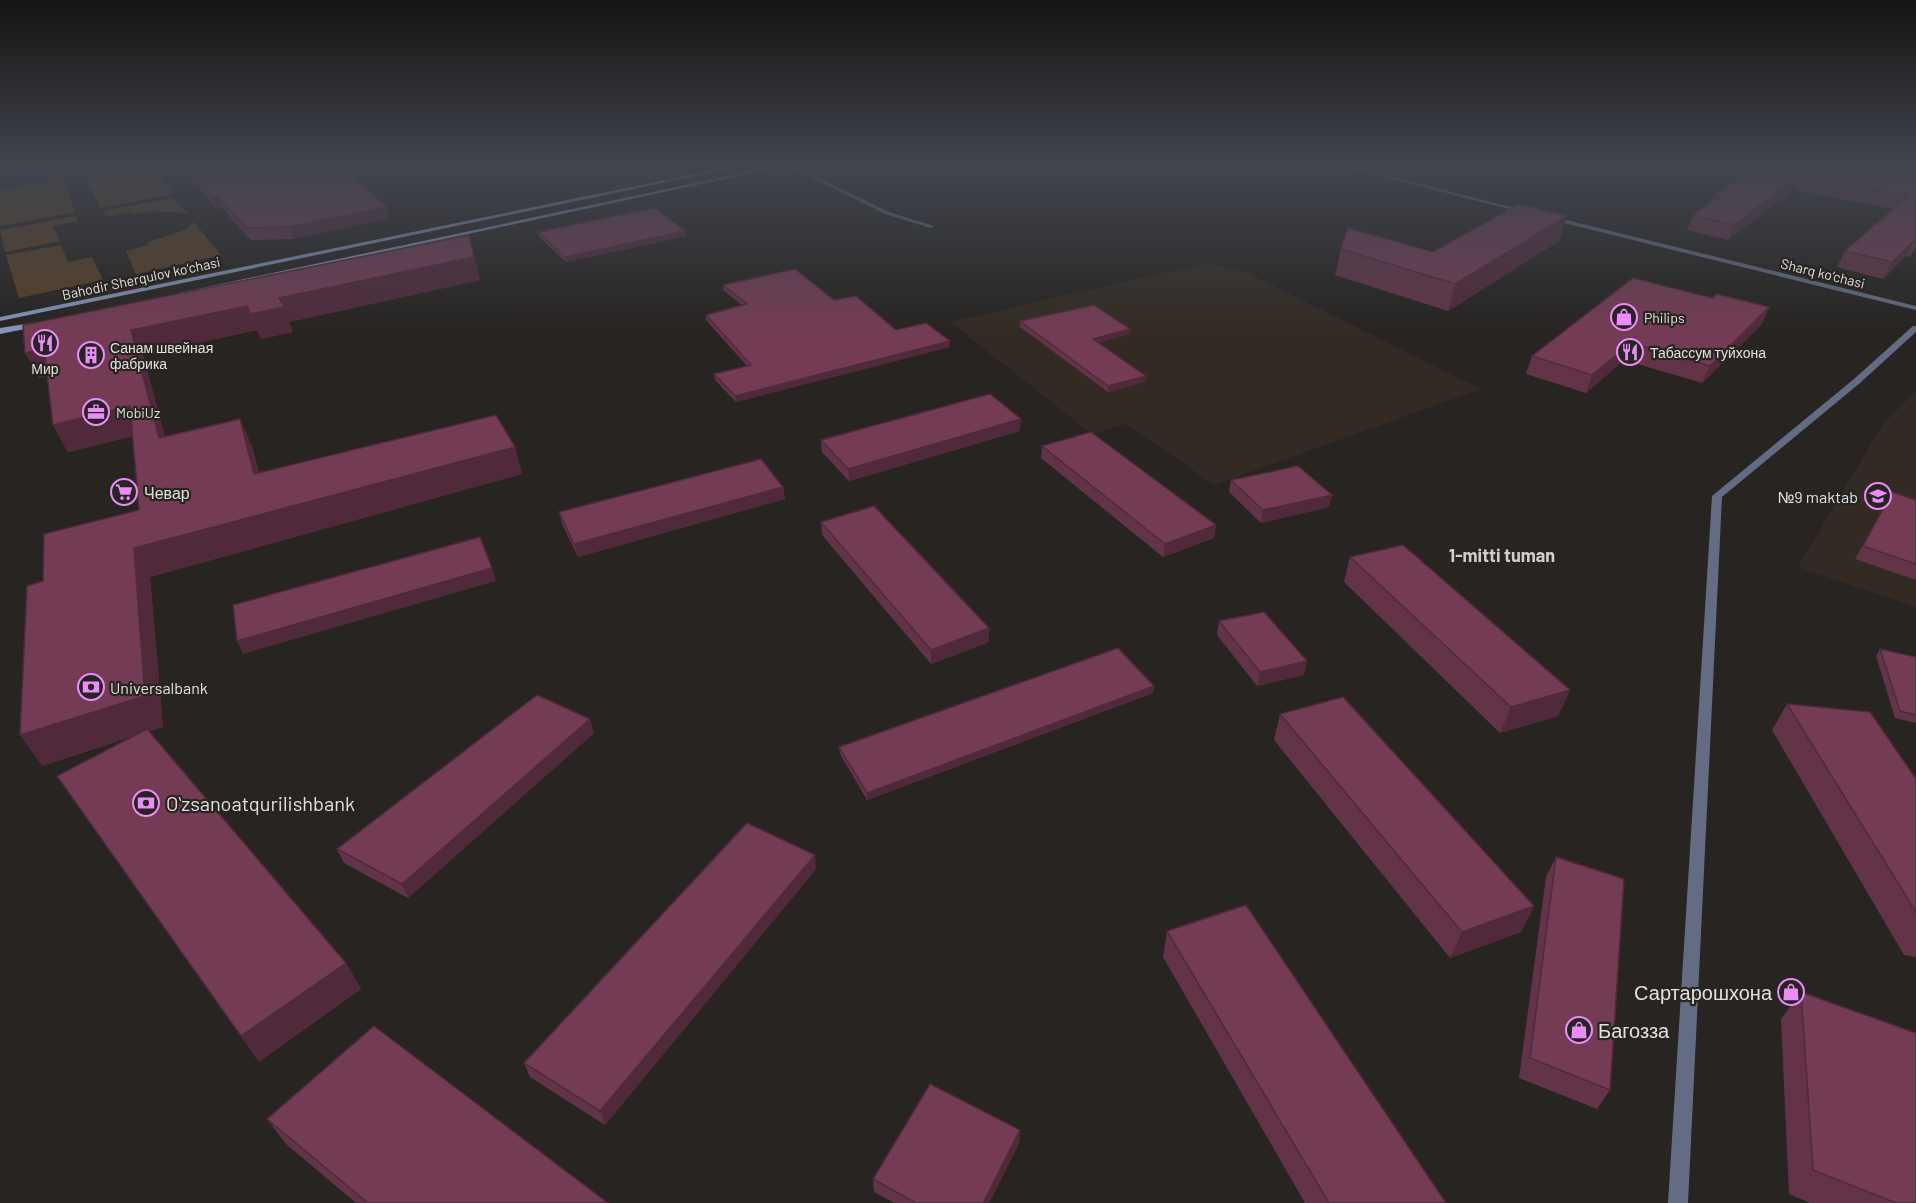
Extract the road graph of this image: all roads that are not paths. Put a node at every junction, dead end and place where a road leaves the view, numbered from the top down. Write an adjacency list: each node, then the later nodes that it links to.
1 (474, 221): 8 (main road, Bahodir Sherqulov ko‘chasi)
2 (522, 221): 6 (main road, Bahodir Sherqulov ko‘chasi)
3 (915, 221): 5 (street)
4 (1566, 221): 7 (street, Sharq ko‘chasi)
5 (932, 226)
6 (176, 294)
7 (1916, 308)
8 (0, 319)
9 (49, 321): 11 (main road, Bahodir Sherqulov ko‘chasi)
10 (1916, 328): 12 (street)
11 (0, 332)
12 (1678, 1203)

